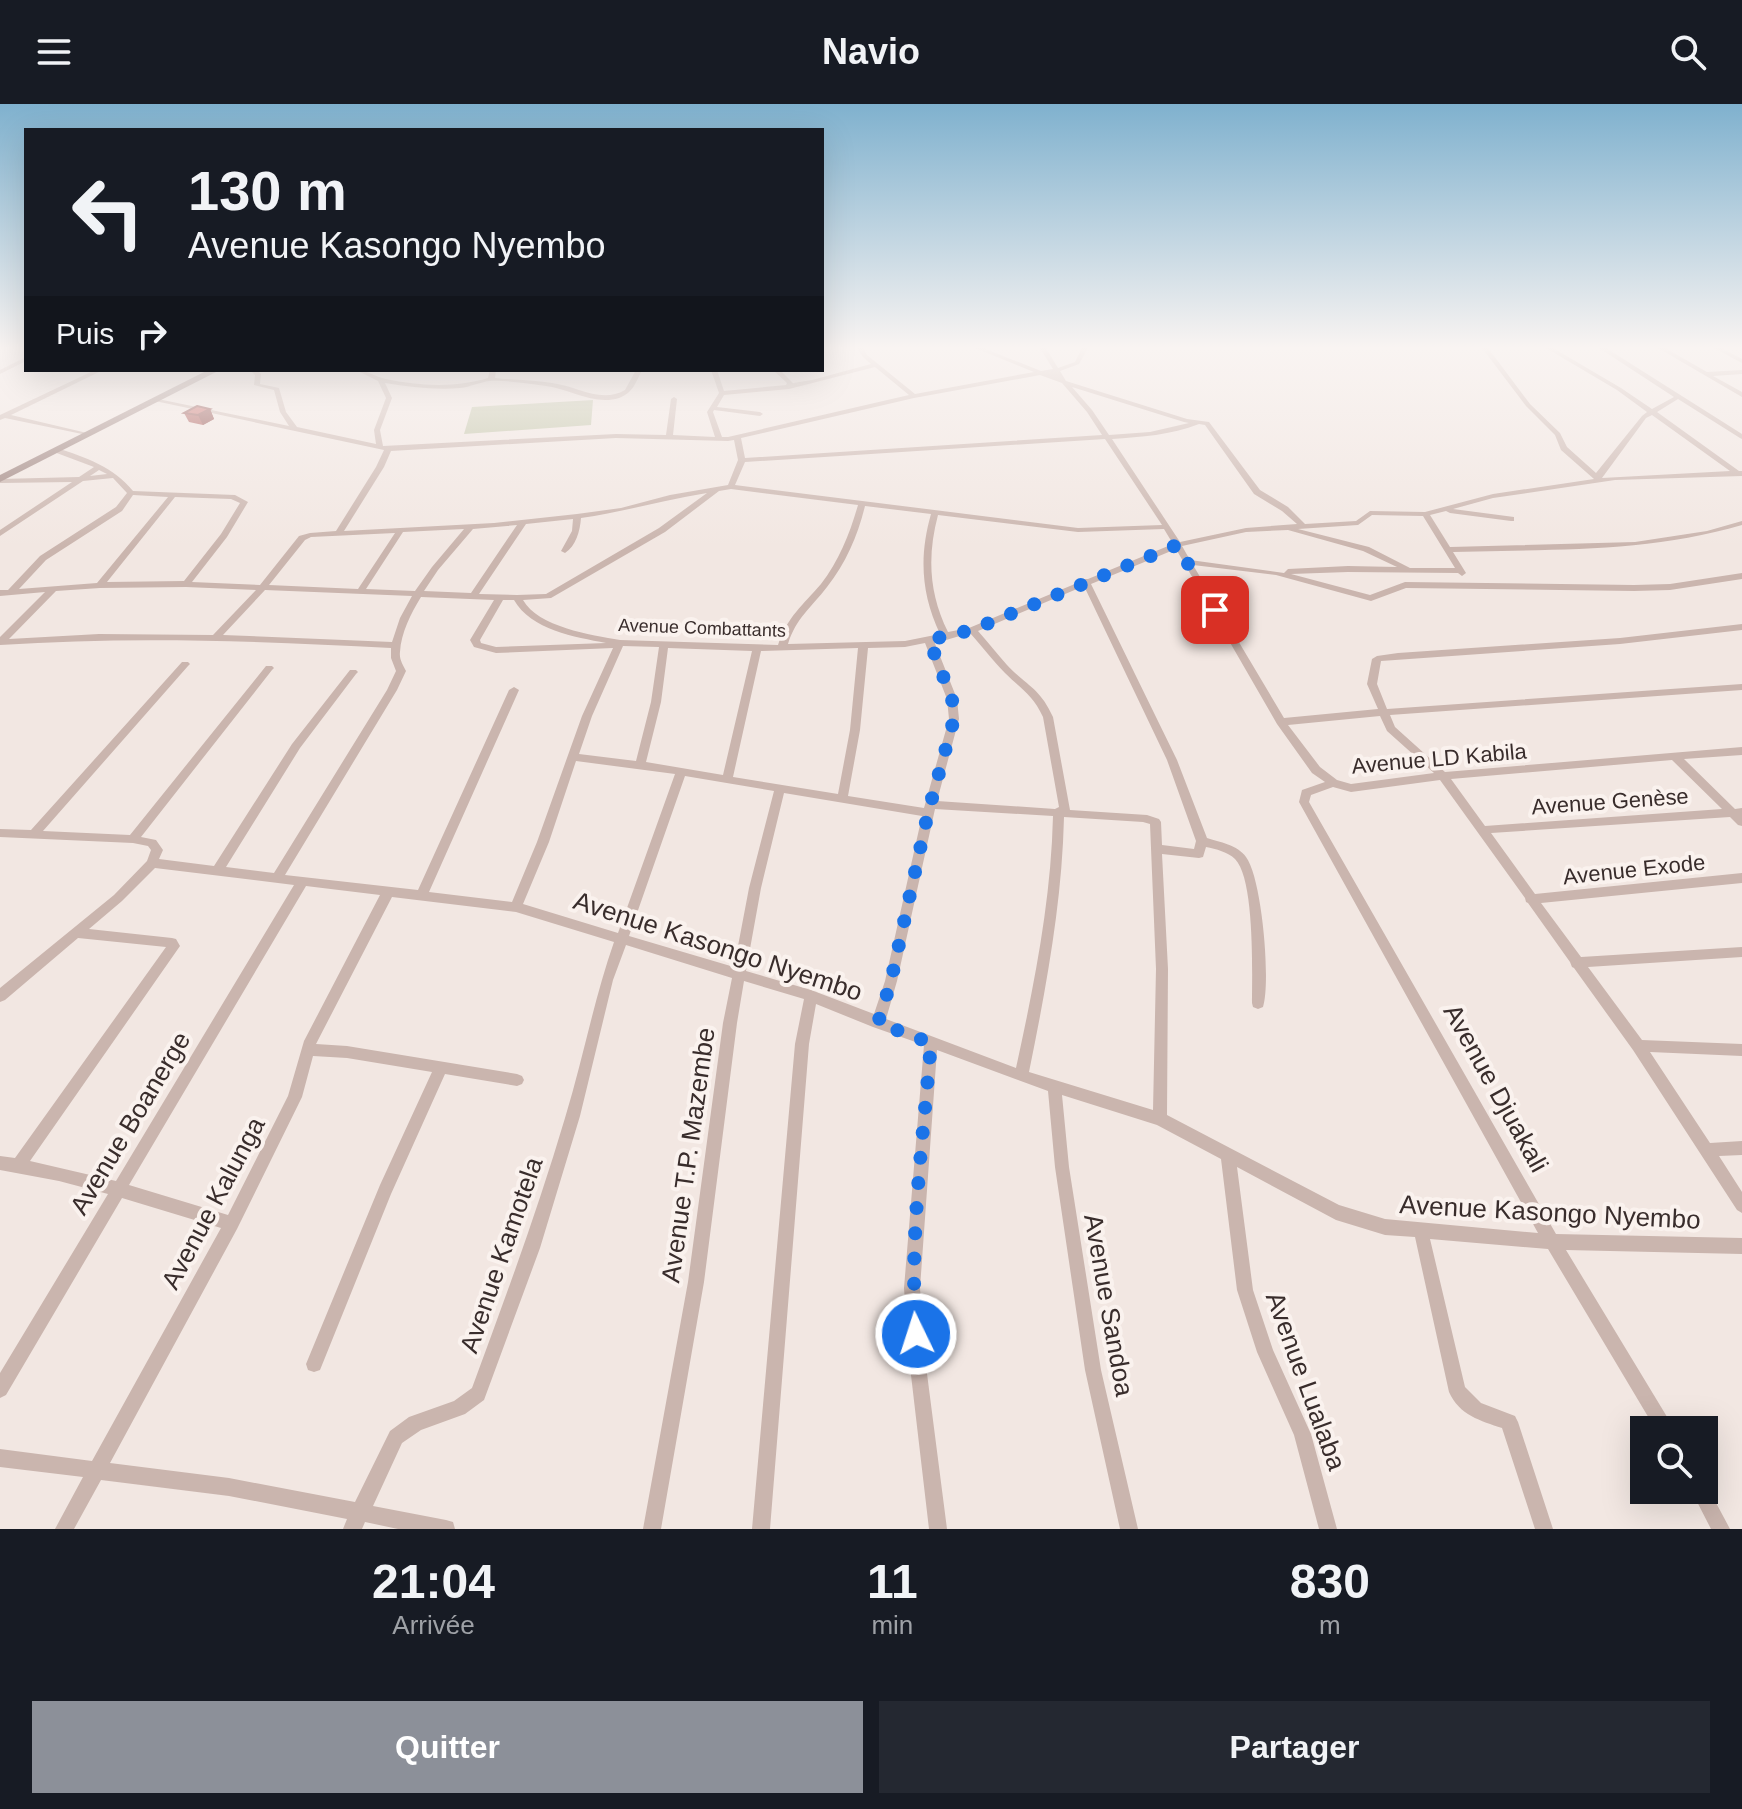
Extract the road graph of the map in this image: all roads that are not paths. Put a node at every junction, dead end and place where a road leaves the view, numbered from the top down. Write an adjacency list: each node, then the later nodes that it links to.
1 (124, 414): 17 (main road)
2 (225, 414): 16 (street)
3 (285, 414): 16 (street)
4 (382, 414): 23 (street)
5 (675, 414): 18 (street)
6 (711, 414): 21 (street)
7 (836, 414): 22 (street)
8 (1091, 414): 19 (street, Avenue LD Kabila)
9 (1166, 414): 15 (street)
10 (1538, 414): 29 (street)
11 (1650, 414): 29 (street)
12 (1653, 414): 27 (street)
13 (1706, 414): 20 (street)
14 (1, 417): 17 (street)
15 (1203, 422): 19 (street); 45 (street)
16 (295, 430): 23 (street)
17 (85, 434): 24 (main road)
18 (669, 436): 21 (street); 23 (street)
19 (1109, 436): 25 (street); 46 (street, Avenue LD Kabila)
20 (1742, 437)
21 (719, 438): 22 (street)
22 (737, 438): 25 (street)
23 (384, 448): 49 (street)
24 (57, 450): 26 (street); 30 (main road)
25 (742, 460): 32 (street)
26 (98, 467): 28 (street); 31 (street)
27 (1741, 474): 29 (street)
28 (115, 476): 31 (street); 34 (street)
29 (1599, 479): 37 (street)
30 (0, 480): 31 (street)
31 (81, 480): 50 (street)
32 (731, 487): 33 (street); 36 (street)
33 (717, 489): 40 (street); 71 (street)
34 (131, 493): 35 (street); 66 (street)
35 (173, 495): 60 (street); 61 (street)
36 (862, 503): 38 (street); 82 (street)
37 (1445, 510): 39 (street, Avenue Combattants); 41 (street)
38 (935, 512): 46 (street); 75 (street)
39 (1425, 514): 45 (street, Avenue Combattants); 52 (street)
40 (577, 516): 42 (street); 53 (street)
41 (1511, 519)
42 (523, 522): 44 (street); 69 (street)
43 (1742, 523): 52 (street)
44 (471, 526): 48 (street); 68 (street)
45 (1303, 526): 47 (street, Avenue Combattants)
46 (1167, 527): 51 (street, Avenue LD Kabila)
47 (1287, 528): 51 (street, Avenue Combattants); 55 (street)
48 (401, 529): 49 (street); 65 (street)
49 (339, 533): 63 (street)
50 (0, 534)
51 (1177, 545): 54 (street, Avenue LD Kabila); 59 (street, Avenue Combattants)
52 (1446, 550): 56 (street)
53 (565, 551)
54 (1188, 562): 57 (street); 90 (street, Avenue LD Kabila)
55 (1408, 570): 56 (street); 57 (street)
56 (1461, 571): 62 (street)
57 (1276, 573): 62 (street)
58 (1742, 576): 62 (street)
59 (1086, 581): 73 (street, Avenue Combattants); 109 (street)
60 (186, 584): 61 (street); 63 (street)
61 (100, 585): 64 (street)
62 (1472, 587)
63 (262, 588): 65 (street); 74 (street)
64 (52, 590): 66 (street); 77 (street)
65 (361, 590): 68 (street)
66 (11, 592): 67 (street)
67 (0, 593)
68 (417, 593): 69 (street); 83 (street)
69 (474, 595): 70 (street)
70 (500, 597): 71 (street); 78 (street)
71 (517, 598): 78 (street, Avenue Combattants)
72 (1742, 627): 89 (street)
73 (972, 630): 75 (street, Avenue Combattants); 102 (street)
74 (216, 637): 77 (street); 83 (street)
75 (946, 637): 76 (street, Avenue Combattants)
76 (929, 640): 80 (street, Avenue Combattants); 101 (street)
77 (0, 642)
78 (620, 644): 79 (street, Avenue Combattants); 92 (street)
79 (664, 646): 81 (street, Avenue Combattants); 94 (street)
80 (863, 647): 82 (street, Avenue Combattants); 100 (street)
81 (757, 648): 82 (street, Avenue Combattants); 97 (street)
82 (782, 648)
83 (396, 650): 113 (street)
84 (185, 664): 107 (street)
85 (269, 668): 108 (street)
86 (353, 672): 112 (street)
87 (1742, 687): 89 (street)
88 (514, 690): 117 (street)
89 (1382, 713): 90 (street); 96 (street)
90 (1281, 722): 98 (street, Avenue LD Kabila)
91 (1742, 751): 93 (street, Avenue LD Kabila)
92 (573, 757): 94 (street); 119 (street)
93 (1676, 758): 96 (street, Avenue LD Kabila); 103 (street)
94 (640, 765): 95 (street)
95 (681, 772): 97 (street); 121 (street, Avenue Kamotela)
96 (1443, 776): 98 (street, Avenue LD Kabila); 105 (street)
97 (727, 780): 99 (street)
98 (1333, 783): 146 (street, Avenue Djuakali)
99 (780, 789): 100 (street); 124 (street, Avenue T.P. Mazembe)
100 (842, 799): 101 (street)
101 (930, 809): 102 (street); 128 (street)
102 (1062, 811): 110 (street); 134 (street)
103 (1737, 812): 104 (street); 105 (street, Avenue Genèse)
104 (1742, 822)
105 (1481, 830): 118 (street)
106 (0, 833): 107 (street)
107 (33, 835): 108 (street)
108 (133, 839): 111 (street)
109 (1202, 841): 110 (street); 127 (street)
110 (1157, 849): 137 (street)
111 (152, 863): 112 (street, Avenue Kasongo Nyembo); 120 (street)
112 (218, 870): 113 (street, Avenue Kasongo Nyembo)
113 (278, 877): 115 (street, Avenue Kasongo Nyembo)
114 (1742, 878): 118 (street, Avenue Exode)
115 (302, 882): 116 (street, Avenue Kasongo Nyembo); 142 (street, Avenue Boanerge)
116 (388, 892): 117 (street, Avenue Kasongo Nyembo); 131 (street, Avenue Kalunga)
117 (421, 896): 119 (street, Avenue Kasongo Nyembo)
118 (1530, 899): 123 (street)
119 (516, 907): 121 (street, Avenue Kasongo Nyembo)
120 (78, 933): 125 (street); 141 (street)
121 (621, 940): 124 (street, Avenue Kasongo Nyembo); 154 (street, Avenue Kamotela)
122 (1742, 952): 123 (street)
123 (1576, 963): 130 (street)
124 (739, 975): 126 (street, Avenue Kasongo Nyembo); 157 (street, Avenue T.P. Mazembe)
125 (0, 996)
126 (811, 996): 128 (street, Avenue Kasongo Nyembo); 158 (street)
127 (1258, 1003)
128 (878, 1023): 129 (street, Avenue Kasongo Nyembo)
129 (931, 1043): 134 (street, Avenue Kasongo Nyembo); 159 (street)
130 (1638, 1046): 132 (street); 139 (street)
131 (307, 1050): 133 (street); 144 (street, Avenue Kalunga)
132 (1742, 1050)
133 (440, 1070): 135 (street); 148 (street)
134 (1021, 1076): 136 (street, Avenue Kasongo Nyembo)
135 (517, 1080)
136 (1054, 1086): 137 (street, Avenue Kasongo Nyembo); 160 (street, Avenue Sandoa)
137 (1160, 1119): 140 (street, Avenue Kasongo Nyembo)
138 (1742, 1148): 139 (street)
139 (1705, 1150): 143 (street)
140 (1228, 1154): 145 (street, Avenue Kasongo Nyembo); 161 (street, Avenue Lualaba)
141 (7, 1168): 142 (street)
142 (118, 1189): 144 (street); 149 (street, Avenue Boanerge)
143 (1742, 1205)
144 (232, 1224): 152 (street, Avenue Kalunga)
145 (1421, 1232): 146 (street, Avenue Kasongo Nyembo); 162 (street)
146 (1552, 1242): 147 (street, Avenue Kasongo Nyembo); 150 (street, Avenue Djuakali)
147 (1742, 1246)
148 (314, 1364)
149 (0, 1389)
150 (1658, 1416)
151 (0, 1458): 152 (street)
152 (98, 1469): 154 (street); 155 (street, Avenue Kalunga)
153 (1708, 1504): 163 (street)
154 (355, 1521): 156 (street)
155 (64, 1529)
156 (446, 1529)
157 (652, 1529)
158 (761, 1529)
159 (938, 1529)
160 (1129, 1529)
161 (1328, 1529)
162 (1544, 1529)
163 (1721, 1529)

